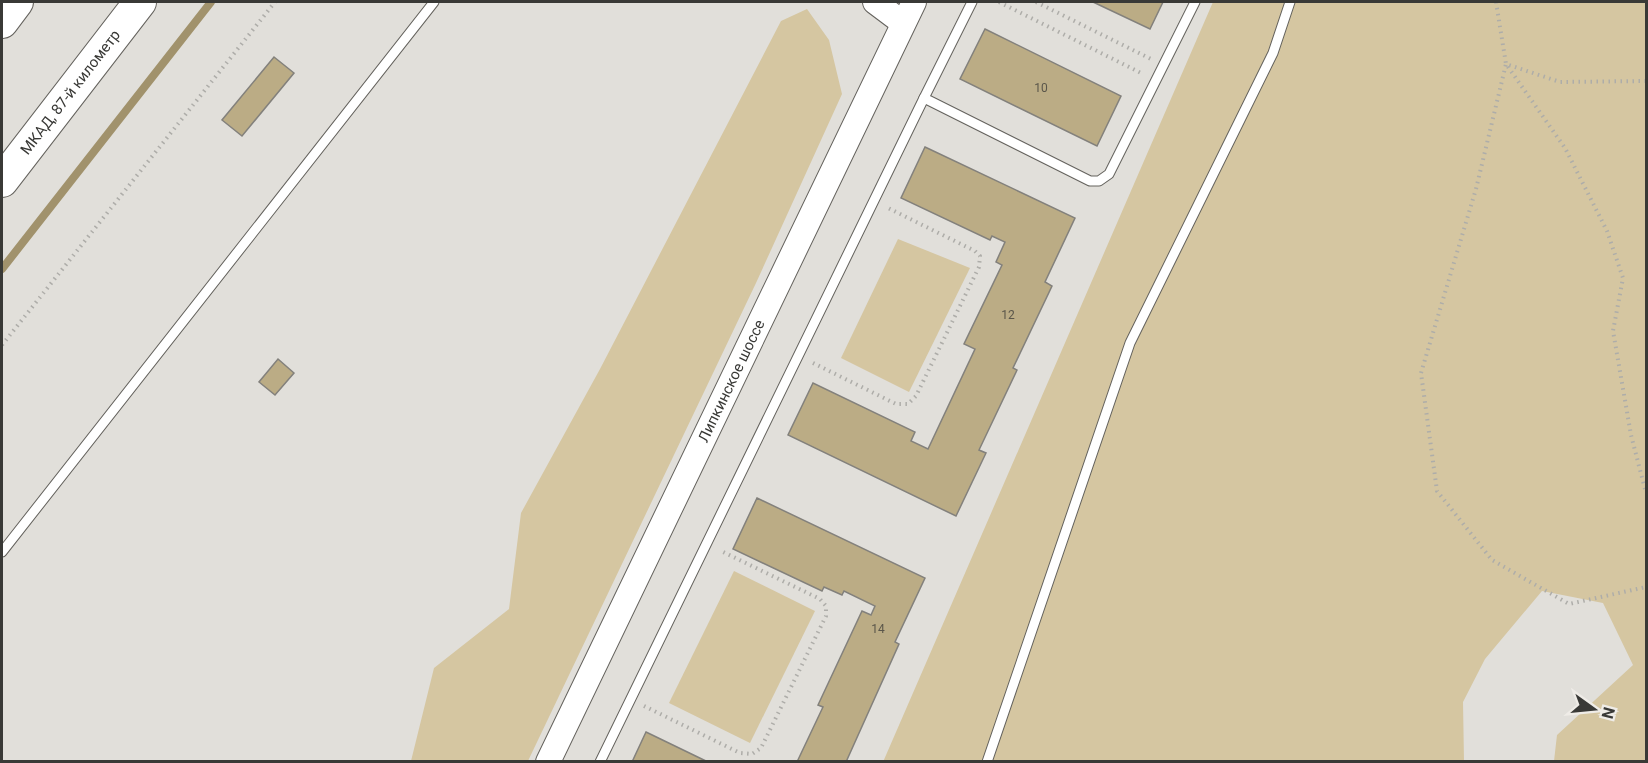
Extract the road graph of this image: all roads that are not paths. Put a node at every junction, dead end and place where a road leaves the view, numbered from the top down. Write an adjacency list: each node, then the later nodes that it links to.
1 (17, 2): 9 (highway)
2 (140, 2): 12 (highway, МКАД, 87-й километр)
3 (434, 2): 13 (lane)
4 (875, 2): 10 (street)
5 (914, 2): 10 (street, Липкинское шоссе)
6 (972, 2): 11 (lane)
7 (1195, 2): 11 (lane)
8 (1290, 2): 16 (lane)
9 (2, 22)
10 (903, 23): 14 (street, Липкинское шоссе)
11 (924, 98): 15 (lane)
12 (2, 181)
13 (2, 552)
14 (548, 762)
15 (600, 762)
16 (987, 762)

